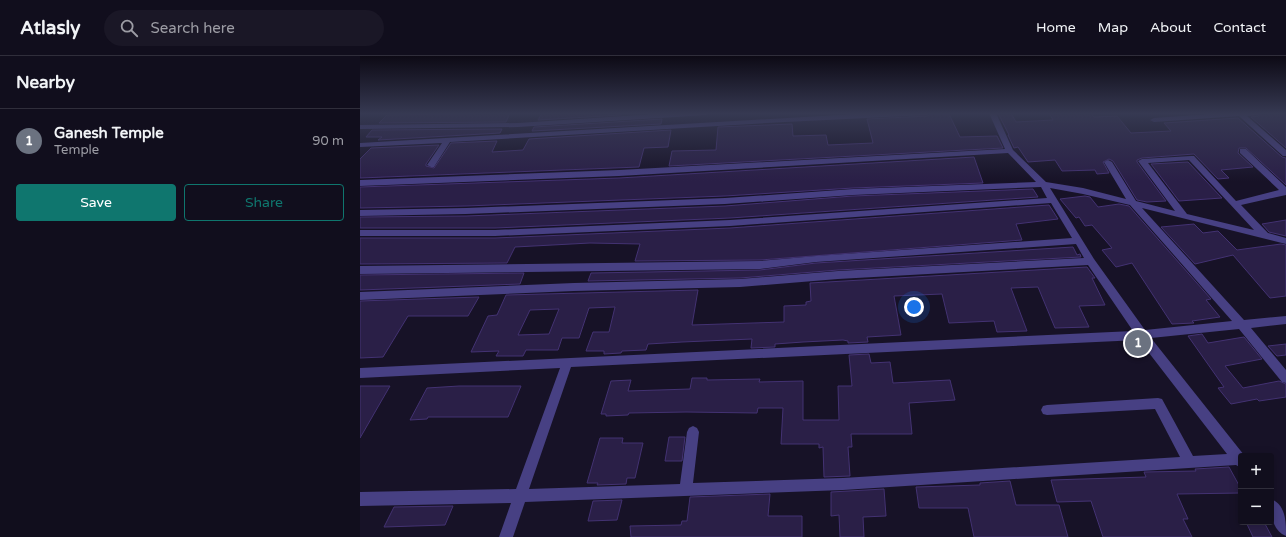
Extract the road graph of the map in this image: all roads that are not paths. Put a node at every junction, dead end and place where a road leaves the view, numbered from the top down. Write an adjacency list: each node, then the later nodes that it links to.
1 (533, 135): 4 (street)
2 (1003, 135): 6 (street)
3 (1265, 135): 8 (street)
4 (447, 141): 5 (street); 10 (street)
5 (360, 145)
6 (1010, 151): 11 (street); 12 (street)
7 (1243, 151): 13 (street)
8 (1286, 154)
9 (1108, 162): 15 (street)
10 (431, 165)
11 (360, 183)
12 (1043, 184): 14 (street); 15 (street); 17 (street)
13 (1286, 191): 16 (street)
14 (1053, 200): 19 (street); 21 (street)
15 (1134, 204): 18 (street); 27 (street)
16 (1234, 204): 18 (street); 20 (street)
17 (360, 213)
18 (1184, 216): 20 (street)
19 (360, 233)
20 (1265, 236): 22 (street)
21 (1078, 241): 23 (street); 24 (street)
22 (1286, 242)
23 (1090, 261): 25 (street); 28 (street)
24 (360, 270)
25 (360, 296)
26 (1286, 320): 27 (street)
27 (1242, 325): 28 (street); 31 (street)
28 (1142, 335): 29 (street); 34 (street)
29 (567, 363): 30 (street); 38 (street)
30 (360, 373)
31 (1286, 378)
32 (1047, 410): 36 (street)
33 (693, 432): 37 (street)
34 (1238, 457)
35 (1238, 460): 36 (street)
36 (1190, 462): 37 (street)
37 (686, 490): 38 (street)
38 (520, 496): 39 (street); 42 (street)
39 (360, 499)
40 (1274, 510): 41 (street)
41 (1286, 528)
42 (506, 537)

